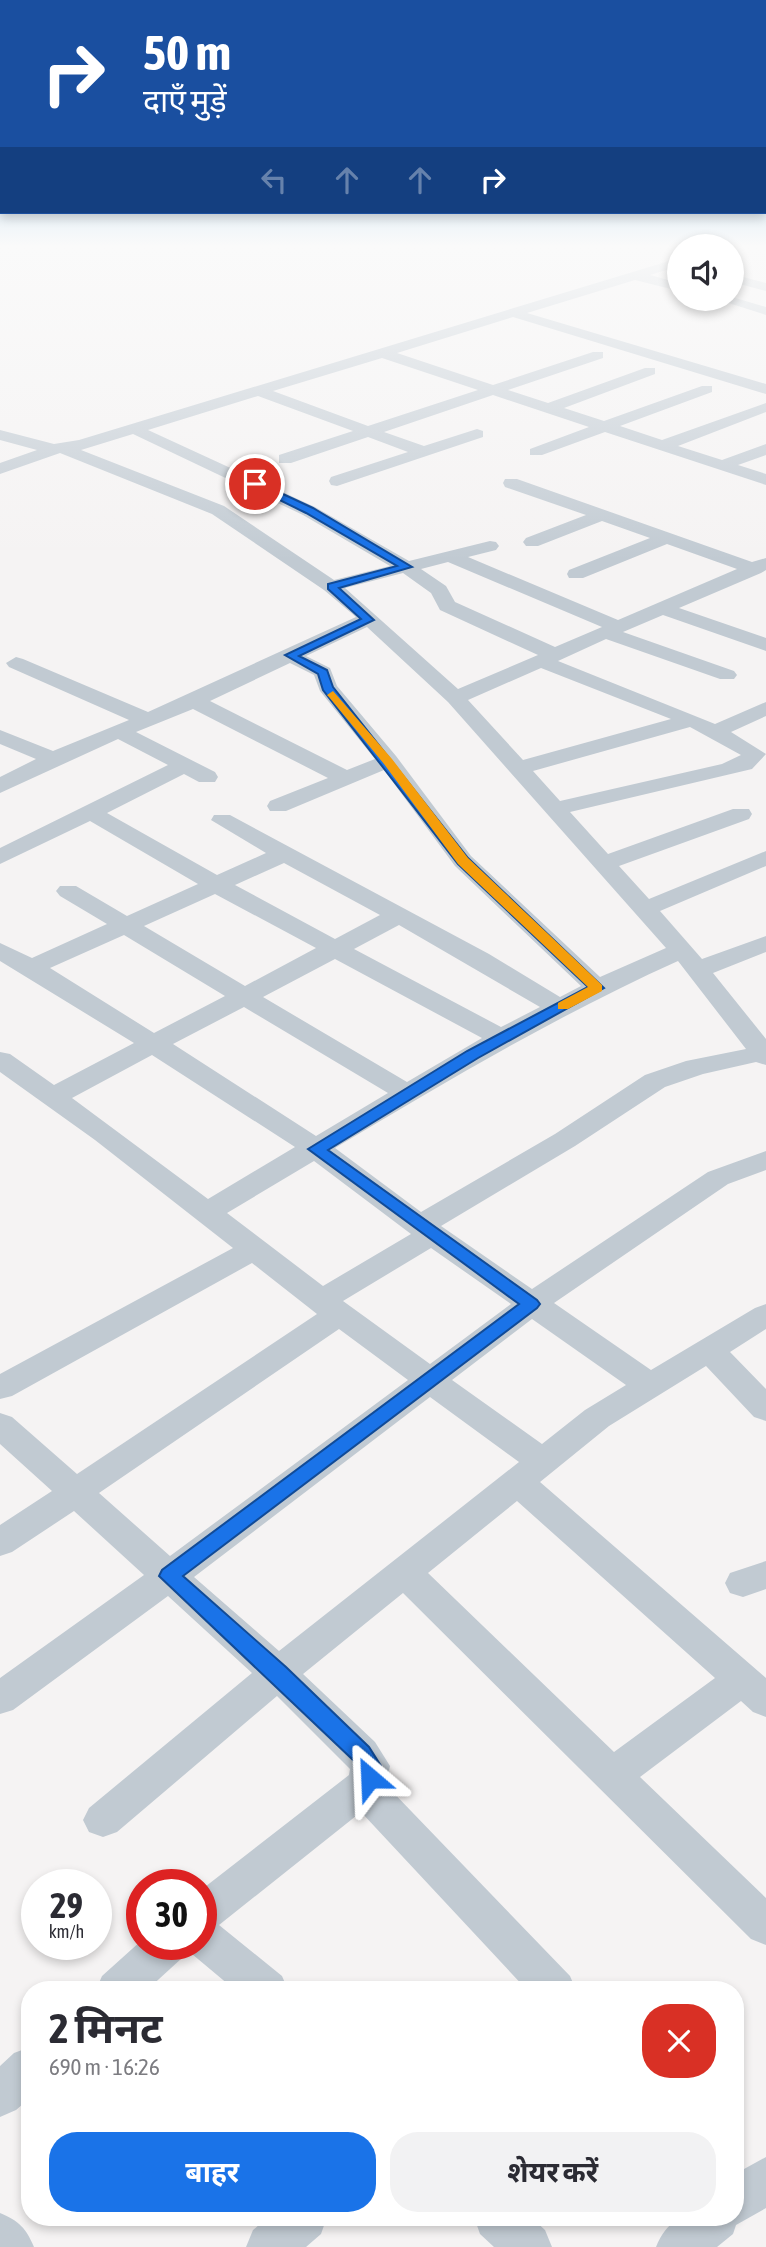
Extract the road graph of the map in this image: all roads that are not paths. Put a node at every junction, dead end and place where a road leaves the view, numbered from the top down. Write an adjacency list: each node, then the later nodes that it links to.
1 (395, 350): 3 (street)
2 (636, 350): 7 (street)
3 (382, 354): 8 (street); 9 (street)
4 (598, 355): 8 (street)
5 (650, 371): 11 (street)
6 (707, 389): 12 (street)
7 (766, 389)
8 (491, 390): 11 (street); 14 (street)
9 (259, 391): 13 (street); 14 (street)
10 (765, 407): 17 (street)
11 (546, 409): 12 (street)
12 (602, 427): 17 (street); 21 (street)
13 (134, 429): 18 (street); 33 (street)
14 (367, 432): 20 (street); 22 (street)
15 (477, 434): 20 (street)
16 (0, 435): 18 (street)
17 (660, 447): 23 (street)
18 (59, 449): 24 (street); 36 (street)
19 (766, 449): 23 (street)
20 (424, 452): 26 (street)
21 (536, 452)
22 (285, 458)
23 (722, 466): 25 (street)
24 (0, 469)
25 (766, 480)
26 (337, 481)
27 (510, 483): 28 (street)
28 (602, 515): 29 (street); 30 (street)
29 (666, 538): 34 (street); 35 (street)
30 (532, 542)
31 (491, 546): 32 (street)
32 (450, 556): 33 (street); 39 (street)
33 (406, 567): 36 (street); 42 (street)
34 (758, 571): 37 (street)
35 (576, 574)
36 (331, 586): 38 (street)
37 (662, 608): 39 (street); 40 (street)
38 (368, 620): 41 (street); 45 (street)
39 (612, 630): 42 (street); 44 (street)
40 (766, 645)
41 (290, 655): 46 (street); 54 (street)
42 (548, 658): 45 (street); 49 (street)
43 (16, 663): 48 (street)
44 (727, 675)
45 (455, 698): 56 (street)
46 (194, 701): 48 (street); 58 (street)
47 (766, 708): 50 (street)
48 (148, 720): 51 (street)
49 (692, 720): 50 (street); 56 (street)
50 (716, 731): 61 (street)
51 (120, 732): 53 (street); 55 (street)
52 (0, 736): 53 (street)
53 (54, 760): 59 (street)
54 (388, 761): 58 (street); 79 (street)
55 (183, 766): 57 (street); 62 (street)
56 (518, 768): 61 (street)
57 (207, 777)
58 (346, 778): 60 (street)
59 (0, 786)
60 (278, 806)
61 (555, 809): 68 (street)
62 (88, 811): 66 (street); 69 (street)
63 (741, 814): 68 (street)
64 (222, 820): 65 (street)
65 (284, 854): 69 (street); 72 (street)
66 (0, 857)
67 (766, 858): 71 (street)
68 (604, 863): 71 (street)
69 (217, 885): 73 (street); 75 (street)
70 (68, 891): 73 (street)
71 (645, 909): 77 (street)
72 (399, 915): 75 (street); 81 (street)
73 (129, 926): 78 (street); 80 (street)
74 (766, 943): 77 (street)
75 (334, 948): 80 (street); 82 (street)
76 (0, 950): 78 (street)
77 (690, 960): 79 (street); 83 (street)
78 (30, 968): 84 (street)
79 (597, 988): 81 (street)
80 (243, 996): 84 (street); 86 (street)
81 (560, 1008): 82 (street)
82 (501, 1038): 86 (street)
83 (761, 1042): 91 (street)
84 (151, 1044): 87 (street); 88 (street)
85 (0, 1060): 87 (street)
86 (408, 1094): 88 (street)
87 (52, 1097): 90 (street)
88 (317, 1149): 90 (street); 91 (street)
89 (766, 1160): 93 (street)
90 (205, 1213): 92 (street)
91 (426, 1230): 93 (street); 94 (street)
92 (253, 1250): 94 (street); 99 (street)
93 (531, 1304): 97 (street); 98 (street)
94 (330, 1308): 97 (street); 103 (street)
95 (766, 1315): 96 (street)
96 (708, 1349): 98 (street); 100 (street)
97 (431, 1381): 102 (street); 106 (street)
98 (648, 1384): 102 (street)
99 (0, 1388)
100 (766, 1409)
101 (0, 1425): 103 (street)
102 (530, 1472): 105 (street); 108 (street)
103 (75, 1492): 104 (street); 106 (street)
104 (0, 1543)
105 (406, 1573): 107 (street); 110 (street)
106 (169, 1576): 107 (street); 109 (street)
107 (278, 1673): 111 (street); 112 (street)
108 (754, 1691): 110 (street)
109 (0, 1699)
110 (613, 1775): 114 (street)
111 (363, 1787): 113 (street); 119 (street)
112 (103, 1820)
113 (217, 1902)
114 (766, 1926)
115 (217, 1949): 118 (street)
116 (150, 1960): 117 (street)
117 (127, 1981)
118 (256, 1981)
119 (546, 1981)
120 (21, 2076): 121 (street)
121 (0, 2095)
122 (294, 2226): 127 (street)
123 (506, 2226): 128 (street)
124 (704, 2226): 129 (street)
125 (0, 2237): 126 (street)
126 (10, 2247)
127 (270, 2247)
128 (528, 2247)
129 (680, 2247)

